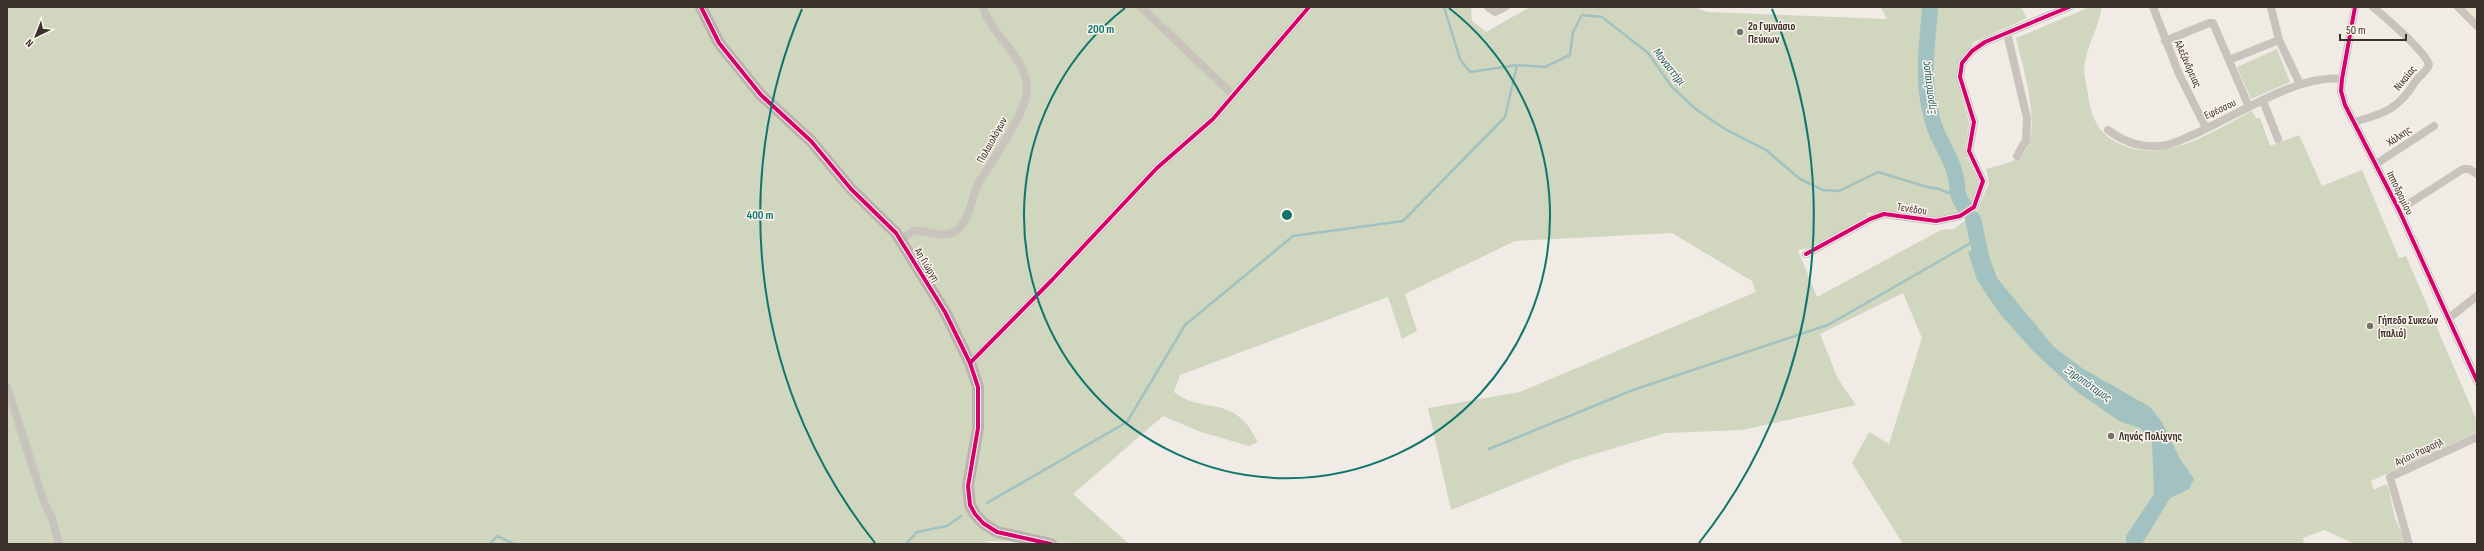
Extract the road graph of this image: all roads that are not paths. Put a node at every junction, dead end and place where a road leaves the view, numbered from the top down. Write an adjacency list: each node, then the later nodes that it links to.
1 (701, 7): 32 (street, Άη Γιώργη)
2 (983, 7): 32 (street, Παλαιολόγων)
3 (1141, 7): 20 (street)
4 (1309, 7): 20 (street)
5 (1488, 7): 6 (street)
6 (1505, 7)
7 (2069, 7): 14 (street, Τενέδου)
8 (2153, 7): 16 (street, Αλεξάνδρειας)
9 (2272, 7): 15 (street)
10 (2355, 7): 18 (street, Ιπποδρομίου)
11 (2373, 7): 23 (street, Νικαίας)
12 (2458, 7): 13 (street)
13 (2477, 26)
14 (2007, 33): 28 (street); 33 (street, Τενέδου)
15 (2279, 40): 17 (street); 19 (street)
16 (2165, 41): 17 (street); 25 (street, Αλεξάνδρειας)
17 (2229, 60): 22 (street)
18 (2342, 79): 19 (street, Εφέσσου); 23 (street, Ιπποδρομίου)
19 (2300, 84): 21 (street, Εφέσσου)
20 (1232, 94): 36 (street)
21 (2263, 101): 22 (street, Εφέσσου); 27 (street)
22 (2249, 107): 25 (street, Εφέσσου)
23 (2354, 122): 29 (street, Ιπποδρομίου)
24 (2434, 126): 29 (street, Χάλκης)
25 (2206, 128): 26 (street, Εφέσσου)
26 (2108, 130)
27 (2278, 139)
28 (2016, 156)
29 (2376, 164): 31 (street, Ιπποδρομίου)
30 (2474, 172): 31 (street)
31 (2399, 210): 35 (street, Ιπποδρομίου)
32 (901, 240): 36 (street, Άη Γιώργη)
33 (1806, 254)
34 (2477, 296): 35 (street)
35 (2450, 318): 37 (street, Ιπποδρομίου)
36 (970, 363): 41 (street, Άη Γιώργη)
37 (2477, 378)
38 (7, 387): 40 (street)
39 (2477, 437): 42 (street, Αγίου Ραφαήλ)
40 (59, 544)
41 (1051, 544)
42 (2409, 544)

